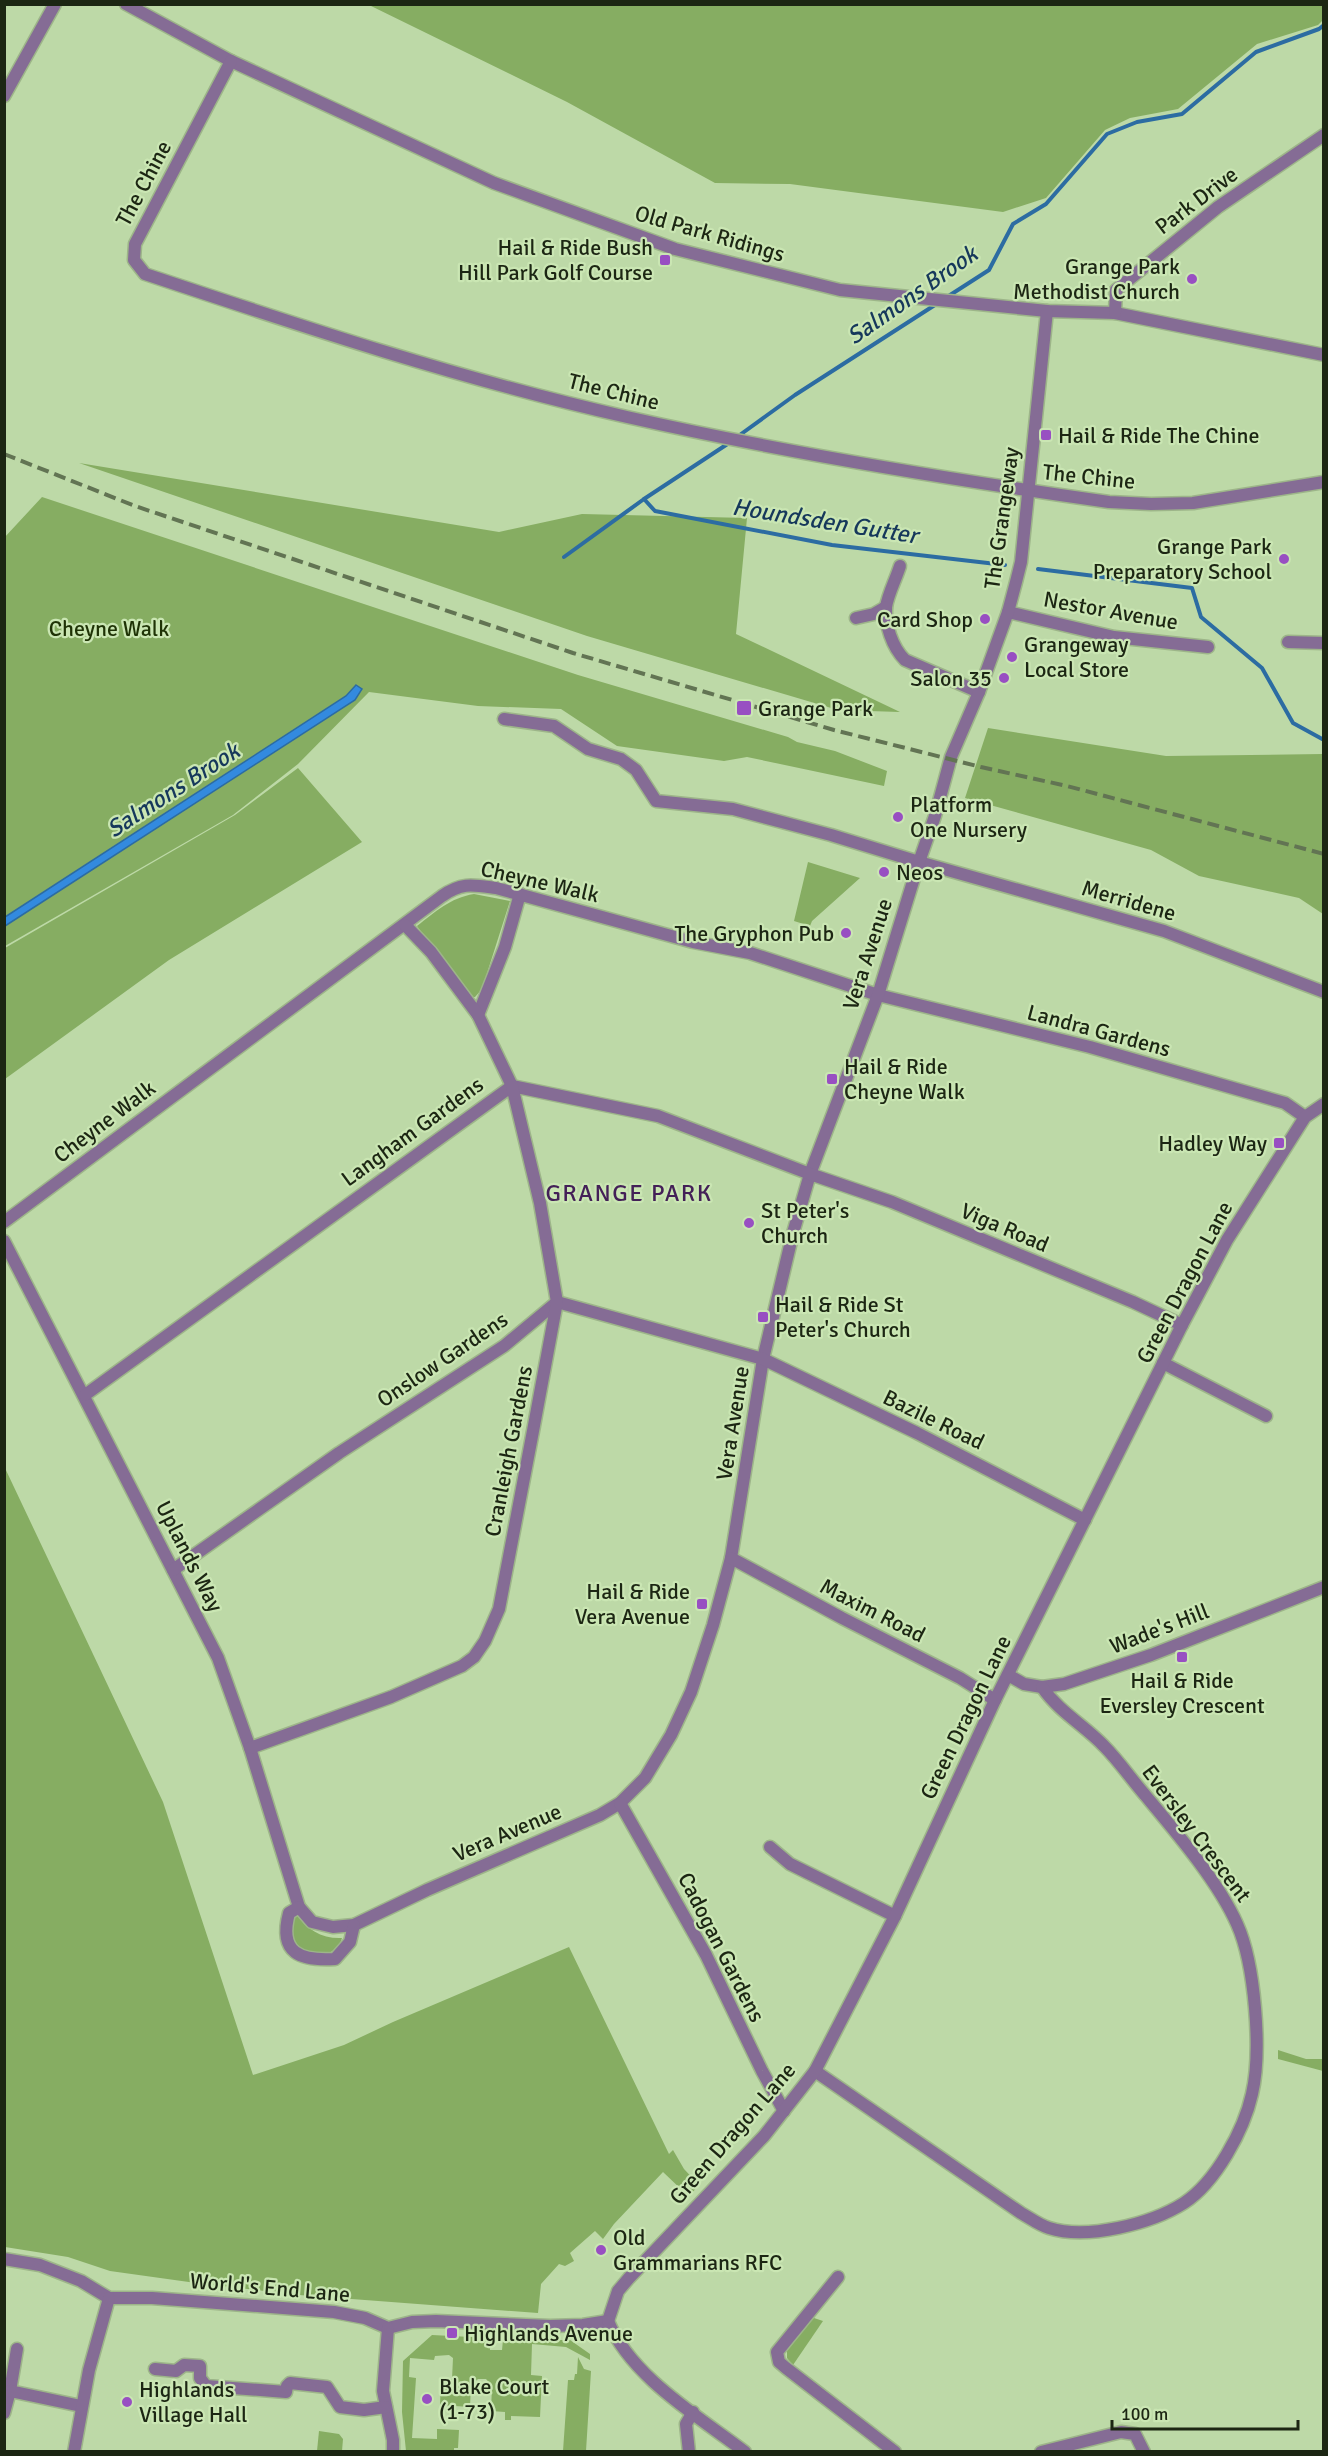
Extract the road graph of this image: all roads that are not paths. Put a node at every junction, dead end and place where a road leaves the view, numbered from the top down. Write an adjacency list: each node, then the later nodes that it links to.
1 (56, 4): 4 (street)
2 (126, 4): 3 (street, Old Park Ridings)
3 (231, 61): 6 (street, Old Park Ridings); 10 (street, The Chine)
4 (4, 96)
5 (1323, 135): 7 (street, Park Drive)
6 (1047, 311): 7 (street, Old Park Ridings); 10 (street, The Grangeway)
7 (1109, 313): 8 (street, Old Park Ridings)
8 (1323, 355)
9 (1323, 482): 10 (street, The Chine)
10 (1029, 491): 13 (street, The Grangeway)
11 (900, 566): 12 (street)
12 (886, 607): 14 (street); 18 (street)
13 (1008, 612): 17 (street, Nestor Avenue); 18 (street, The Grangeway)
14 (856, 618)
15 (1288, 642): 16 (street)
16 (1323, 643)
17 (1208, 647)
18 (979, 692): 20 (street, The Grangeway)
19 (504, 719): 21 (street, Merridene)
20 (951, 757): 21 (street, Vera Avenue)
21 (919, 862): 24 (street, Merridene); 25 (street, Vera Avenue)
22 (520, 894): 23 (street, Cheyne Walk); 25 (street, Cheyne Walk); 26 (street)
23 (405, 925): 26 (street, Cranleigh Gardens); 31 (street, Cheyne Walk)
24 (1323, 992)
25 (878, 995): 29 (street, Landra Gardens); 30 (street, Vera Avenue)
26 (478, 1015): 27 (street, Cranleigh Gardens)
27 (512, 1086): 30 (street, Langham Gardens); 33 (street, Cranleigh Gardens); 37 (street, Langham Gardens)
28 (1323, 1104): 29 (street, Green Dragon Lane)
29 (1305, 1117): 34 (street, Green Dragon Lane)
30 (810, 1174): 34 (street, Viga Road); 35 (street, Vera Avenue)
31 (4, 1222)
32 (4, 1241): 37 (street, Uplands Way)
33 (557, 1302): 35 (street); 41 (street, Onslow Gardens); 46 (street, Cranleigh Gardens)
34 (1182, 1325): 36 (street, Green Dragon Lane)
35 (763, 1359): 39 (street, Bazile Road); 40 (street, Vera Avenue)
36 (1163, 1363): 38 (street); 39 (street, Green Dragon Lane)
37 (85, 1395): 41 (street, Uplands Way)
38 (1266, 1416)
39 (1084, 1520): 43 (street, Green Dragon Lane)
40 (730, 1558): 45 (street, Maxim Road); 47 (street, Vera Avenue)
41 (173, 1570): 46 (street, Uplands Way)
42 (1323, 1587): 44 (street, Wade's Hill)
43 (1008, 1675): 44 (street, Wade's Hill); 45 (street, Green Dragon Lane)
44 (1042, 1687): 52 (street, Eversley Crescent)
45 (995, 1700): 50 (street, Green Dragon Lane)
46 (250, 1748): 49 (street, Uplands Way)
47 (620, 1803): 51 (street, Vera Avenue); 53 (street, Cadogan Gardens)
48 (770, 1847): 50 (street)
49 (299, 1907): 51 (street); 51 (street)
50 (896, 1916): 52 (street, Green Dragon Lane)
51 (354, 1925)
52 (815, 2071): 53 (street, Green Dragon Lane)
53 (784, 2111): 57 (street, Green Dragon Lane)
54 (4, 2259): 56 (street)
55 (838, 2277): 66 (street)
56 (109, 2298): 58 (street, World's End Lane); 62 (street)
57 (608, 2321): 58 (street); 64 (street)
58 (388, 2328): 63 (street)
59 (17, 2349): 61 (street)
60 (155, 2369): 63 (street)
61 (10, 2391): 62 (street); 65 (street)
62 (81, 2406): 67 (street)
63 (386, 2407): 68 (street)
64 (693, 2412): 69 (street); 70 (street)
65 (4, 2413)
66 (880, 2447): 71 (street)
67 (74, 2451)
68 (393, 2451)
69 (689, 2451)
70 (745, 2451)
71 (896, 2451)
72 (1041, 2451): 73 (street)
73 (1144, 2451)

